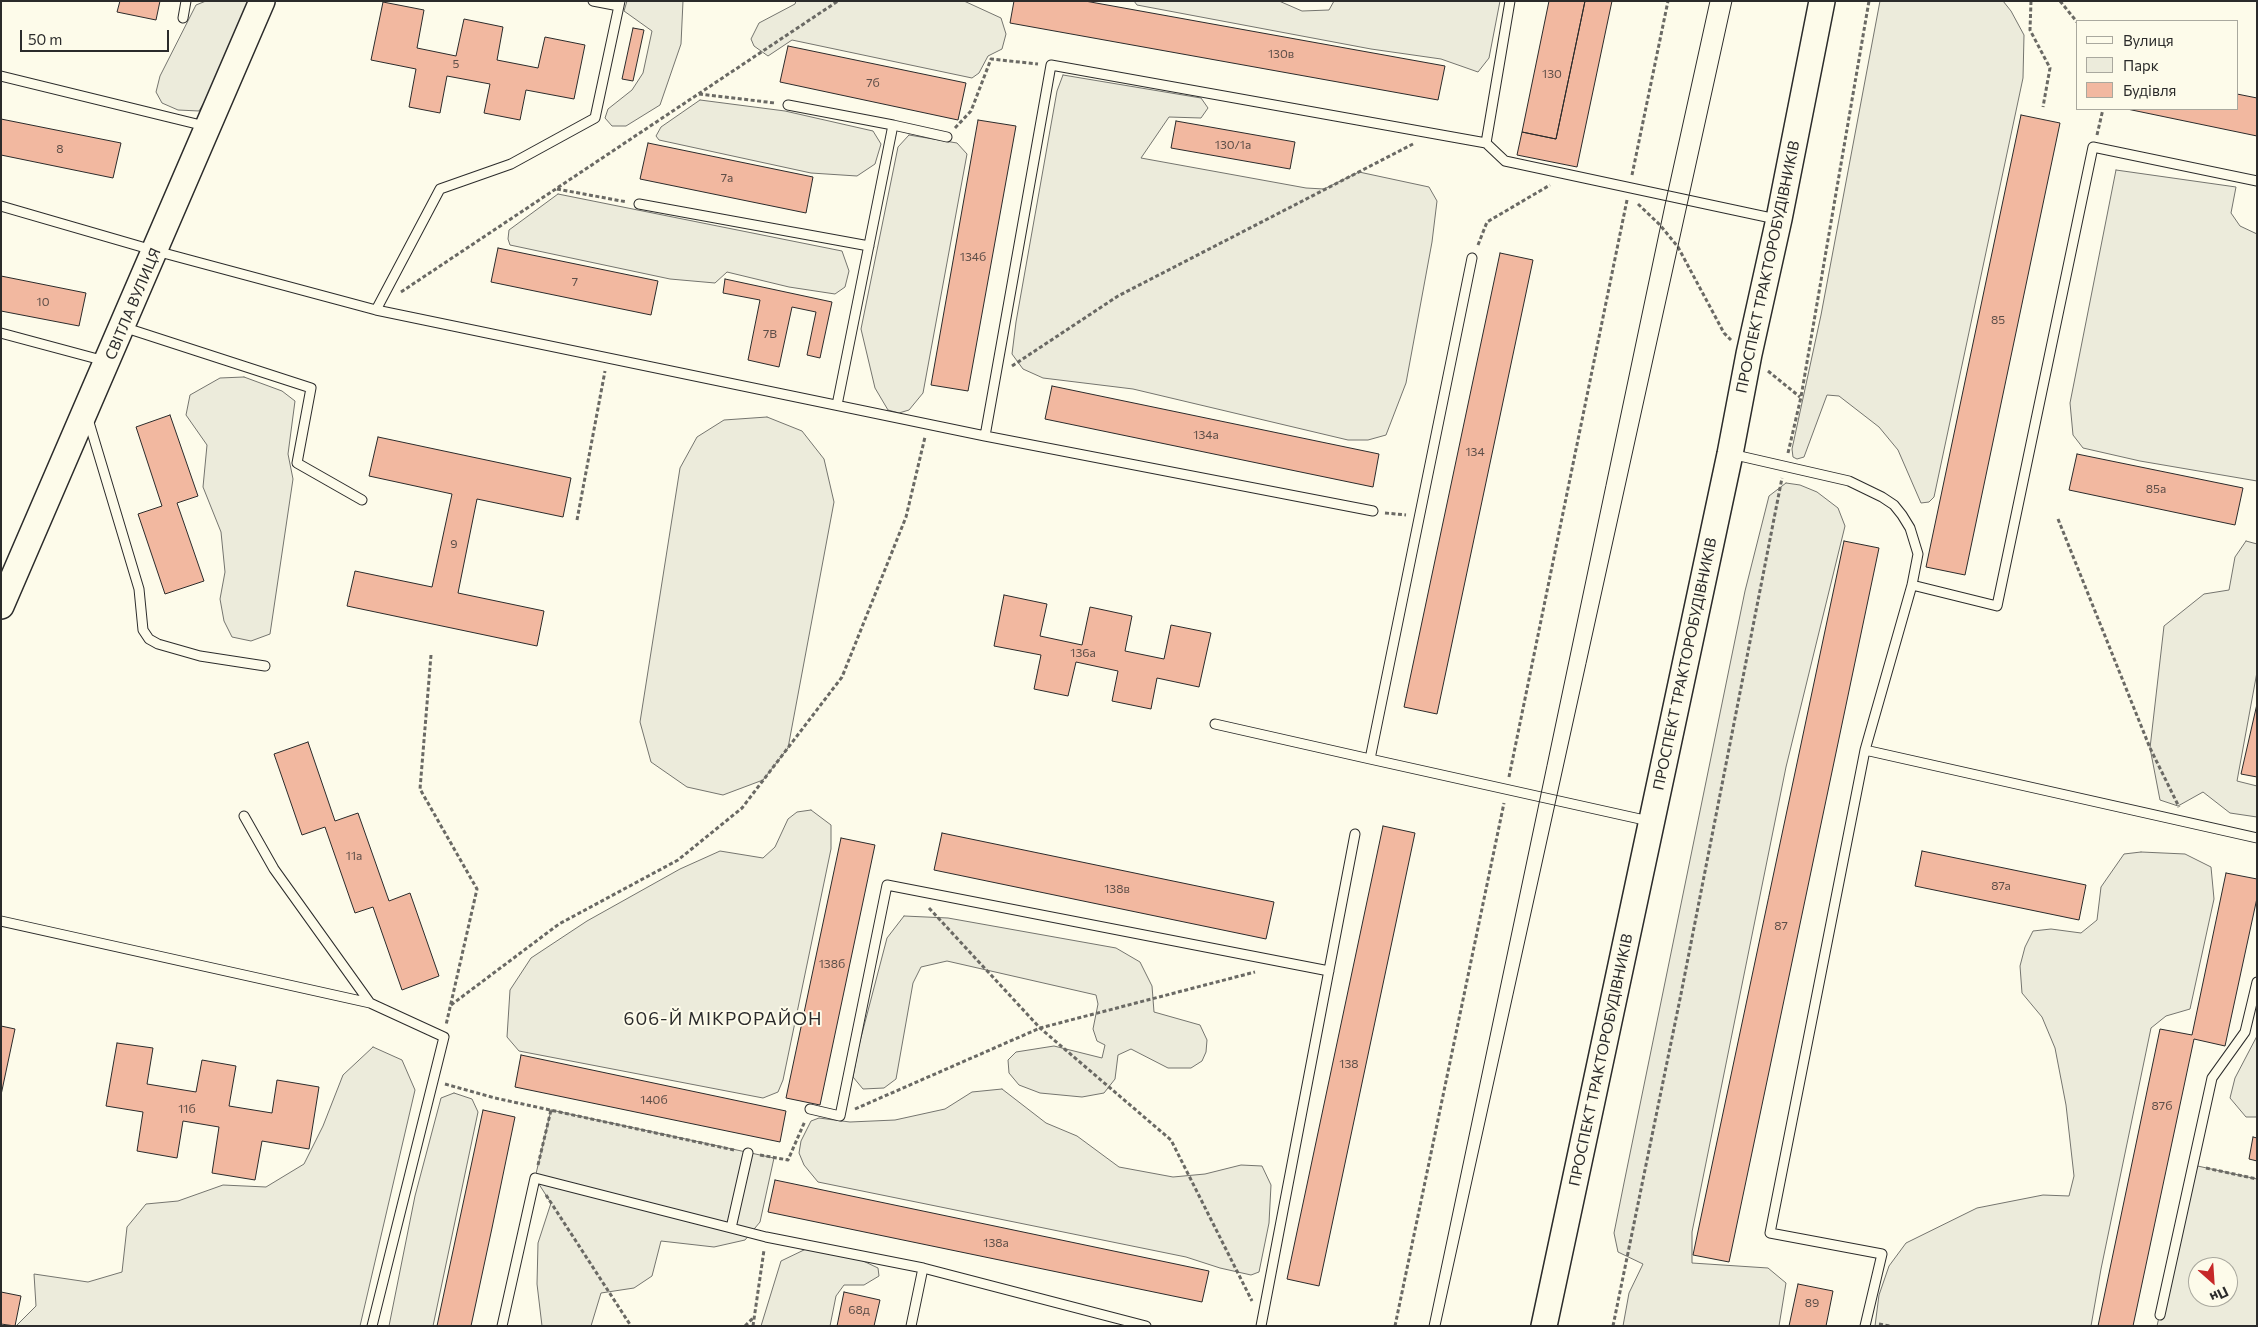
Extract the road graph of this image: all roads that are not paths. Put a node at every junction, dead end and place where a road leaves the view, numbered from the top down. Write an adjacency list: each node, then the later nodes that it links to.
1 (186, 1): 7 (lane)
2 (262, 1): 11 (main road, СВІТЛА ВУЛИЦЯ)
3 (593, 1): 6 (lane)
4 (1510, 1): 13 (lane)
5 (1822, 1): 17 (main road, ПРОСПЕКТ ТРАКТОРОБУДІВНИКІВ)
6 (619, 3): 21 (lane)
7 (183, 18)
8 (1, 76): 11 (lane)
9 (788, 104): 10 (lane)
10 (893, 125): 12 (lane); 18 (lane)
11 (209, 127): 19 (main road, СВІТЛА ВУЛИЦЯ)
12 (947, 137)
13 (1486, 144): 17 (lane); 27 (lane)
14 (2257, 181): 31 (lane)
15 (639, 204): 18 (lane)
16 (1, 206): 19 (lane)
17 (1779, 219): 28 (main road, ПРОСПЕКТ ТРАКТОРОБУДІВНИКІВ)
18 (868, 246): 25 (lane)
19 (156, 252): 21 (lane); 22 (main road, СВІТЛА ВУЛИЦЯ)
20 (1472, 258): 36 (lane)
21 (376, 310): 25 (lane)
22 (123, 326): 24 (main road, СВІТЛА ВУЛИЦЯ); 29 (lane)
23 (1, 334): 24 (lane)
24 (108, 362): 26 (main road, СВІТЛА ВУЛИЦЯ)
25 (837, 405): 27 (lane)
26 (86, 412): 32 (main road, СВІТЛА ВУЛИЦЯ); 33 (lane)
27 (985, 436): 30 (lane)
28 (1730, 454): 31 (lane); 38 (main road, ПРОСПЕКТ ТРАКТОРОБУДІВНИКІВ)
29 (362, 500)
30 (1373, 511)
31 (1912, 585): 35 (lane)
32 (1, 606)
33 (265, 666)
34 (1215, 724): 36 (lane)
35 (1865, 750): 40 (lane); 56 (lane)
36 (1370, 759): 38 (lane)
37 (244, 816): 44 (lane)
38 (1652, 821): 55 (main road, ПРОСПЕКТ ТРАКТОРОБУДІВНИКІВ)
39 (1355, 834): 42 (lane)
40 (2257, 838)
41 (1, 921): 44 (lane)
42 (1329, 971): 45 (lane); 50 (lane)
43 (2257, 982): 49 (lane)
44 (370, 1004): 51 (lane)
45 (810, 1109)
46 (748, 1153): 47 (lane)
47 (731, 1228): 48 (lane); 52 (lane)
48 (923, 1268): 53 (lane); 54 (lane)
49 (2160, 1315)
50 (1262, 1324)
51 (372, 1326)
52 (502, 1326)
53 (911, 1326)
54 (1146, 1326)
55 (1544, 1326)
56 (1865, 1326)

